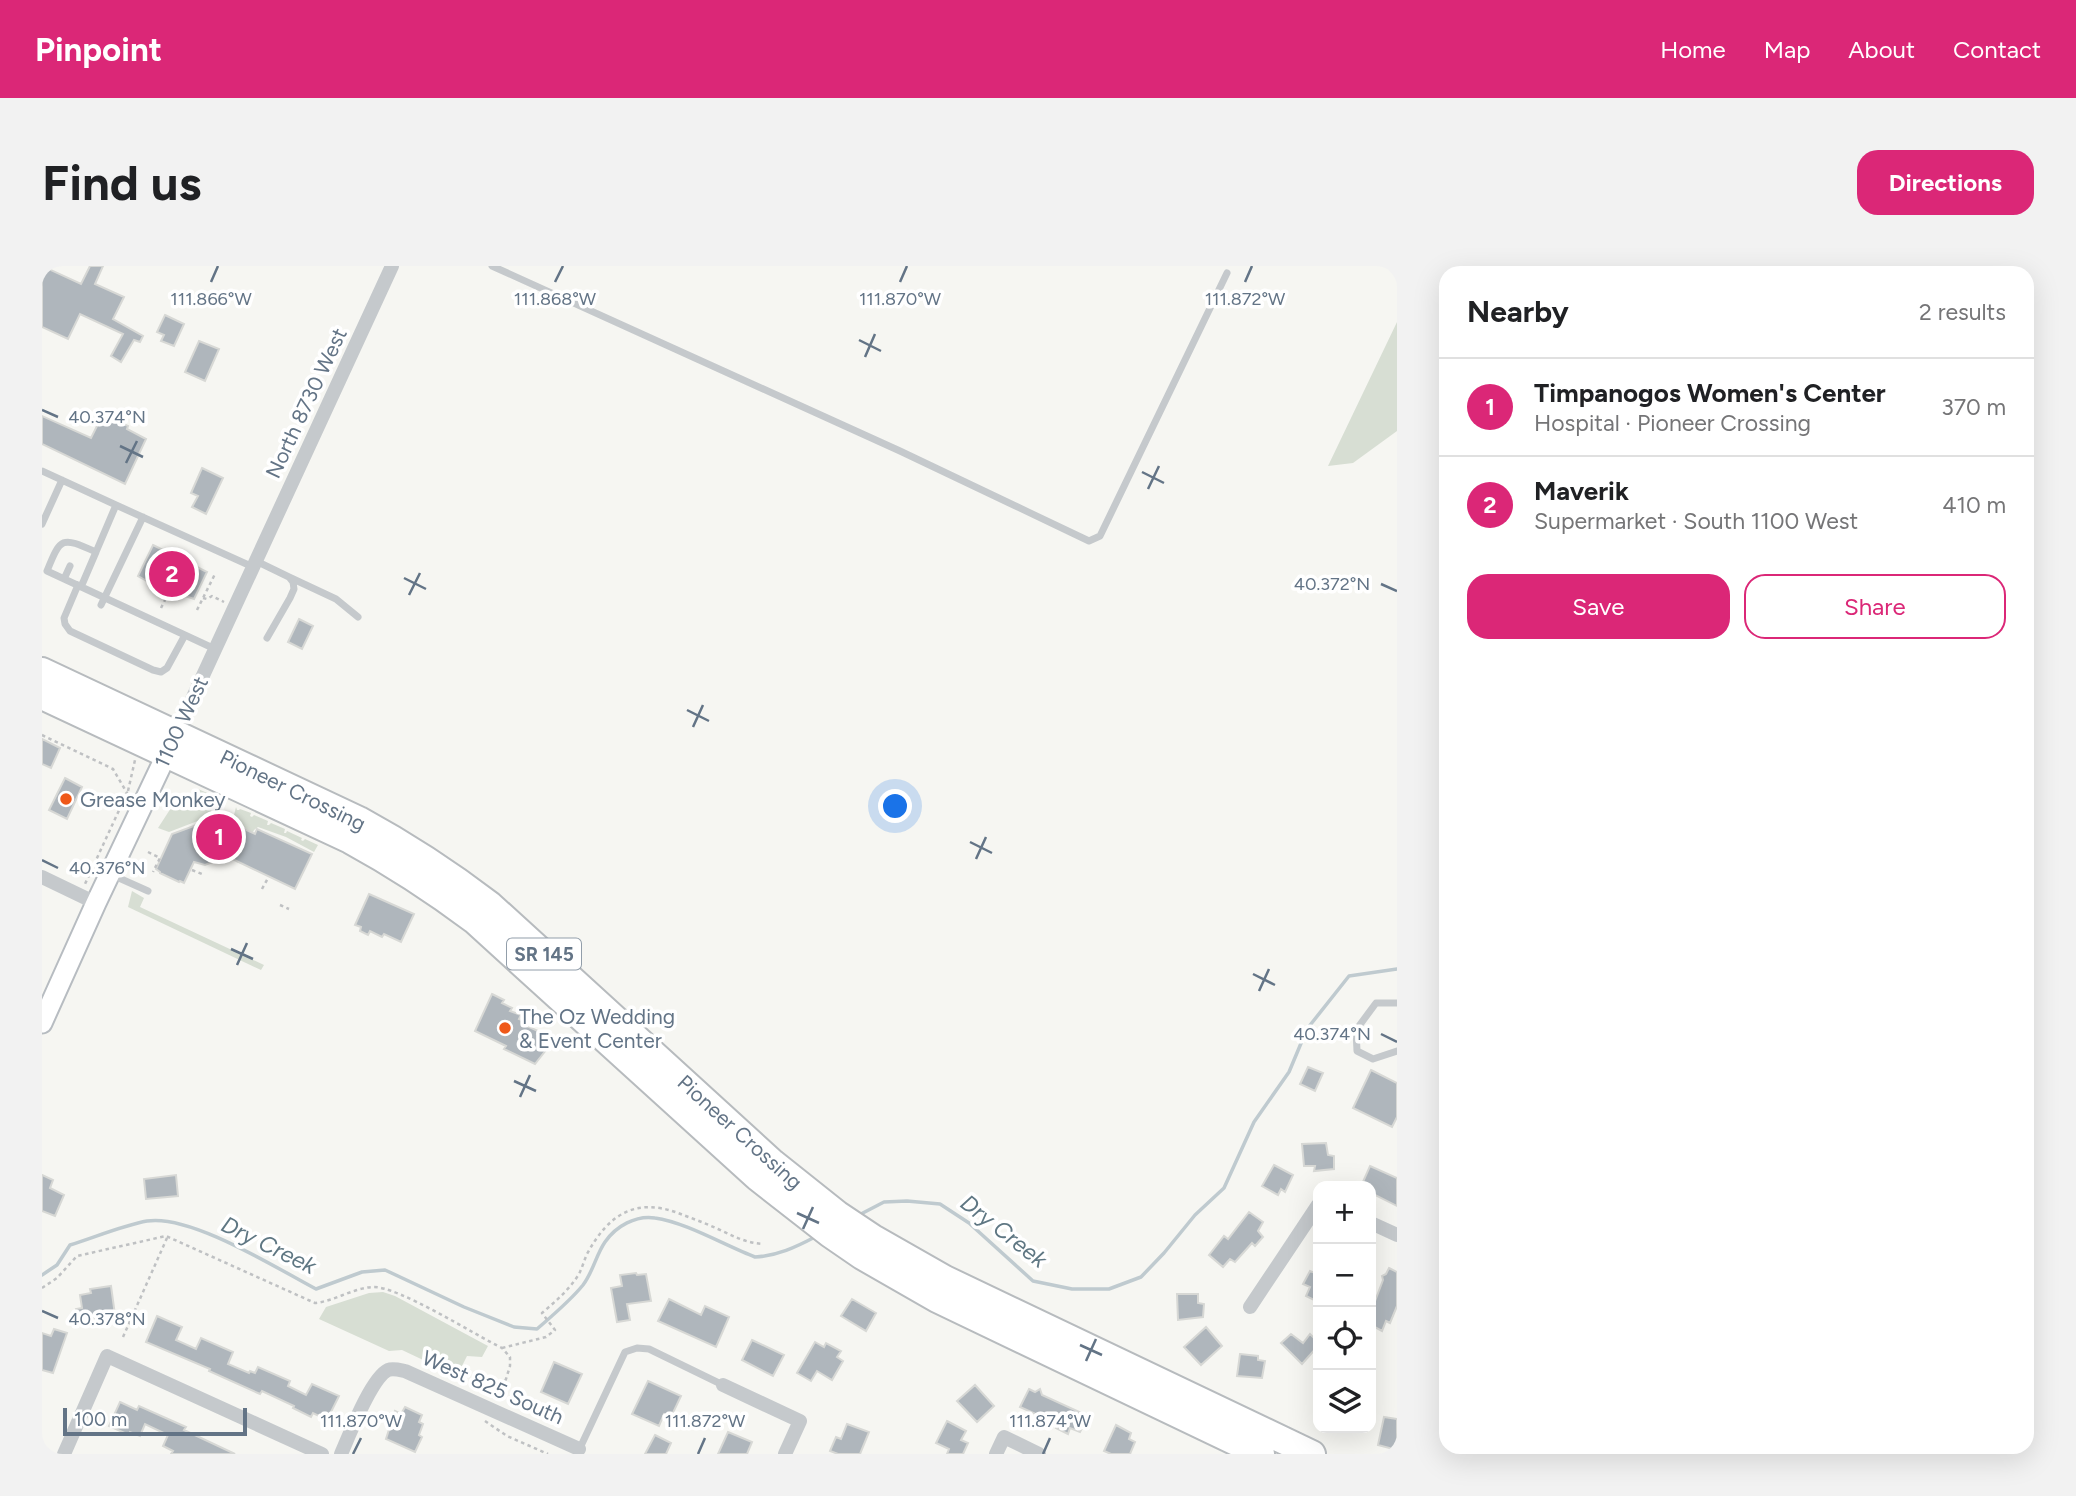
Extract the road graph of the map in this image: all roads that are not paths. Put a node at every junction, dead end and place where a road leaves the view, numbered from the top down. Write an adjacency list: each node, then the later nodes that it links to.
1 (393, 266): 12 (street, North 8730 West)
2 (492, 266): 3 (lane)
3 (1227, 273)
4 (42, 471): 5 (lane)
5 (62, 480): 6 (lane); 8 (lane)
6 (116, 505): 7 (lane); 11 (lane)
7 (144, 517): 12 (lane); 17 (lane)
8 (42, 524)
9 (79, 544): 10 (lane); 11 (lane); 15 (lane)
10 (75, 552)
11 (96, 552): 16 (lane)
12 (256, 562): 14 (lane); 21 (street, North 8730 West)
13 (69, 566): 15 (lane)
14 (289, 577): 18 (lane); 20 (lane)
15 (64, 579): 16 (lane)
16 (80, 586): 17 (lane); 19 (lane)
17 (103, 601): 19 (lane)
18 (358, 617)
19 (185, 635): 21 (lane)
20 (267, 638)
21 (215, 649): 24 (street, 1100 West)
22 (42, 671): 24 (highway, SR 145)
23 (42, 696): 24 (highway, SR 145)
24 (172, 744): 25 (street, 1100 West); 34 (highway, Pioneer Crossing / SR 145)
25 (101, 872): 27 (lane); 28 (street, 1100 West)
26 (42, 877): 28 (street)
27 (148, 891)
28 (96, 903): 30 (street, 1100 West)
29 (1397, 1003): 31 (lane)
30 (42, 1023)
31 (1397, 1051)
32 (1313, 1212): 36 (street)
33 (1376, 1225): 35 (street)
34 (837, 1227): 45 (highway, Pioneer Crossing / SR 145); 46 (highway, Pioneer Crossing / SR 145)
35 (1397, 1235)
36 (1250, 1307)
37 (723, 1385): 38 (lane); 42 (street)
38 (578, 1452): 41 (street, West 825 South)
39 (64, 1454): 40 (street)
40 (322, 1454)
41 (341, 1454)
42 (785, 1454)
43 (996, 1454): 44 (street)
44 (1040, 1454)
45 (1261, 1454)
46 (1312, 1454)

